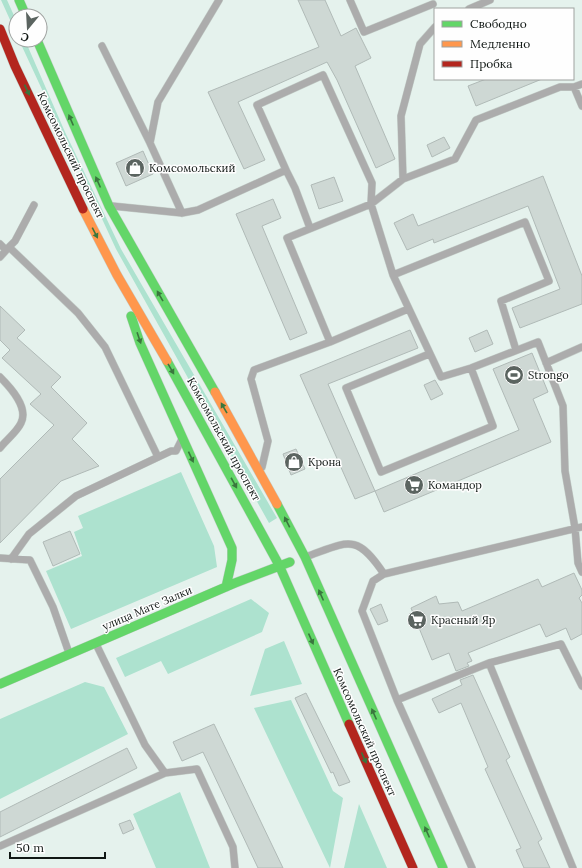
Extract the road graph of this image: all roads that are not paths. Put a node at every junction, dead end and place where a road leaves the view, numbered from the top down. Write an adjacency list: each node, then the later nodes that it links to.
1 (219, 0): 15 (lane)
2 (350, 0): 4 (lane)
3 (490, 0): 5 (lane)
4 (433, 4)
5 (471, 8)
6 (434, 28): 17 (lane)
7 (0, 29): 11 (main road, Комсомольский проспект)
8 (102, 46): 15 (lane)
9 (40, 48): 20 (main road, Комсомольский проспект, one-way to 9)
10 (5, 62): 11 (lane)
11 (15, 66): 27 (main road, Комсомольский проспект, one-way to 27)
12 (582, 84): 13 (lane)
13 (574, 87): 14 (lane); 17 (lane)
14 (582, 106)
15 (150, 143): 21 (lane)
16 (286, 170): 18 (lane); 21 (lane); 22 (lane)
17 (403, 179): 18 (lane)
18 (371, 204): 22 (lane); 26 (lane)
19 (34, 205): 24 (lane)
20 (109, 206): 21 (lane); 39 (main road, Комсомольский проспект, one-way to 20)
21 (182, 213)
22 (310, 228): 29 (lane)
23 (0, 244): 24 (lane)
24 (8, 249): 25 (lane); 38 (lane)
25 (0, 257)
26 (393, 274): 28 (lane); 31 (lane)
27 (117, 275): 36 (main road, one-way to 36); 44 (main road, Комсомольский проспект, one-way to 44)
28 (408, 309): 29 (lane); 32 (lane)
29 (330, 342): 39 (lane)
30 (582, 347): 33 (lane)
31 (516, 350): 33 (lane); 34 (lane)
32 (429, 354): 34 (lane); 34 (lane)
33 (546, 363): 40 (lane)
34 (471, 368)
35 (0, 376): 37 (lane)
36 (182, 439): 38 (lane); 47 (main road, one-way to 47)
37 (0, 448)
38 (158, 457): 43 (lane)
39 (260, 472): 41 (main road, Комсомольский проспект, one-way to 39)
40 (578, 527): 45 (lane); 46 (lane)
41 (305, 557): 44 (main road, улица Мате Залки); 46 (lane); 58 (main road, Комсомольский проспект, one-way to 41)
42 (0, 558): 43 (lane)
43 (11, 559): 49 (lane)
44 (279, 565): 47 (main road, улица Мате Залки); 57 (main road, Комсомольский проспект, one-way to 57)
45 (582, 572)
46 (384, 574): 53 (lane)
47 (226, 587): 48 (main road, улица Мате Залки)
48 (96, 643): 49 (main road, улица Мате Залки); 54 (lane)
49 (69, 654): 51 (main road, улица Мате Залки)
50 (489, 663): 52 (lane); 53 (lane); 60 (lane)
51 (0, 684)
52 (582, 686)
53 (397, 700): 59 (lane)
54 (165, 773): 55 (lane); 56 (lane)
55 (0, 846)
56 (234, 868)
57 (413, 868)
58 (443, 868)
59 (472, 868)
60 (574, 868)

